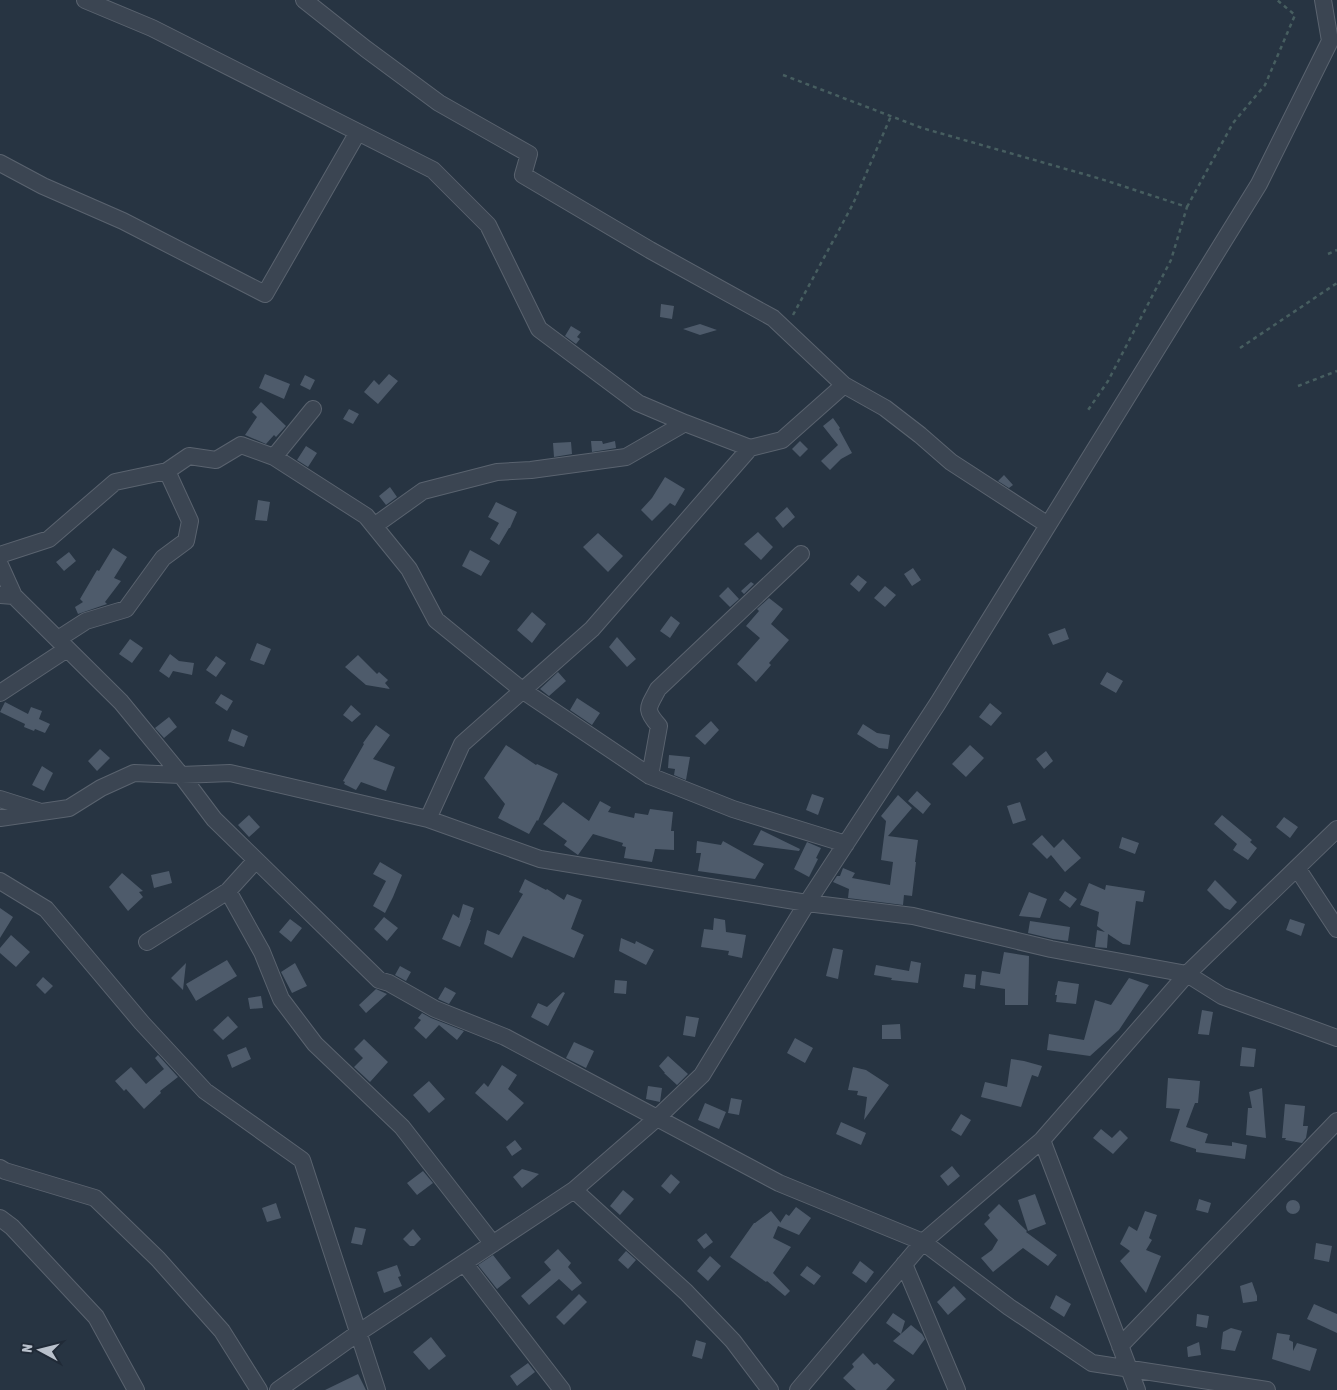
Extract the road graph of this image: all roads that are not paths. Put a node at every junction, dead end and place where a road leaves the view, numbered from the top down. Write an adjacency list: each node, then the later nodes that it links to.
1 (85, 0): 4 (street)
2 (304, 0): 6 (street)
3 (1328, 12): 12 (street)
4 (358, 132): 5 (street); 8 (street)
5 (0, 163)
6 (844, 385): 9 (street); 12 (street)
7 (313, 409): 10 (street)
8 (685, 423): 9 (street); 13 (street)
9 (750, 448): 19 (street)
10 (274, 457): 11 (street); 13 (street)
11 (167, 471): 15 (street); 18 (street)
12 (1048, 525): 28 (street)
13 (374, 526): 19 (street)
14 (801, 554): 22 (street)
15 (0, 555)
16 (0, 565): 17 (street)
17 (7, 595): 18 (street)
18 (63, 644): 20 (street); 21 (street)
19 (522, 690): 22 (street); 26 (street)
20 (0, 693)
21 (181, 775): 24 (street); 26 (street); 29 (street)
22 (650, 776): 28 (street)
23 (0, 799): 24 (street)
24 (41, 812): 25 (street)
25 (0, 818)
26 (428, 819): 33 (street)
27 (1337, 828): 30 (street)
28 (846, 844): 33 (street)
29 (256, 860): 32 (street); 38 (street)
30 (1297, 868): 34 (street); 36 (street)
31 (0, 881): 48 (street)
32 (228, 891): 35 (street); 45 (street)
33 (807, 903): 36 (street); 38 (street)
34 (1337, 929)
35 (147, 942)
36 (1187, 974): 37 (street); 40 (street)
37 (1337, 1038)
38 (657, 1118): 42 (street); 44 (street)
39 (1337, 1120): 49 (street)
40 (1042, 1140): 44 (street); 49 (street)
41 (0, 1168): 52 (street)
42 (574, 1190): 45 (street); 56 (street)
43 (0, 1218): 51 (street)
44 (923, 1242): 47 (street); 50 (street)
45 (493, 1244): 46 (street)
46 (464, 1263): 48 (street); 55 (street)
47 (904, 1264): 57 (street); 58 (street)
48 (358, 1333): 53 (street); 54 (street)
49 (1120, 1346): 50 (street)
50 (1129, 1368): 59 (street); 60 (street)
51 (136, 1390)
52 (259, 1390)
53 (278, 1390)
54 (377, 1390)
55 (562, 1390)
56 (770, 1390)
57 (798, 1390)
58 (956, 1390)
59 (1137, 1390)
60 (1267, 1390)

